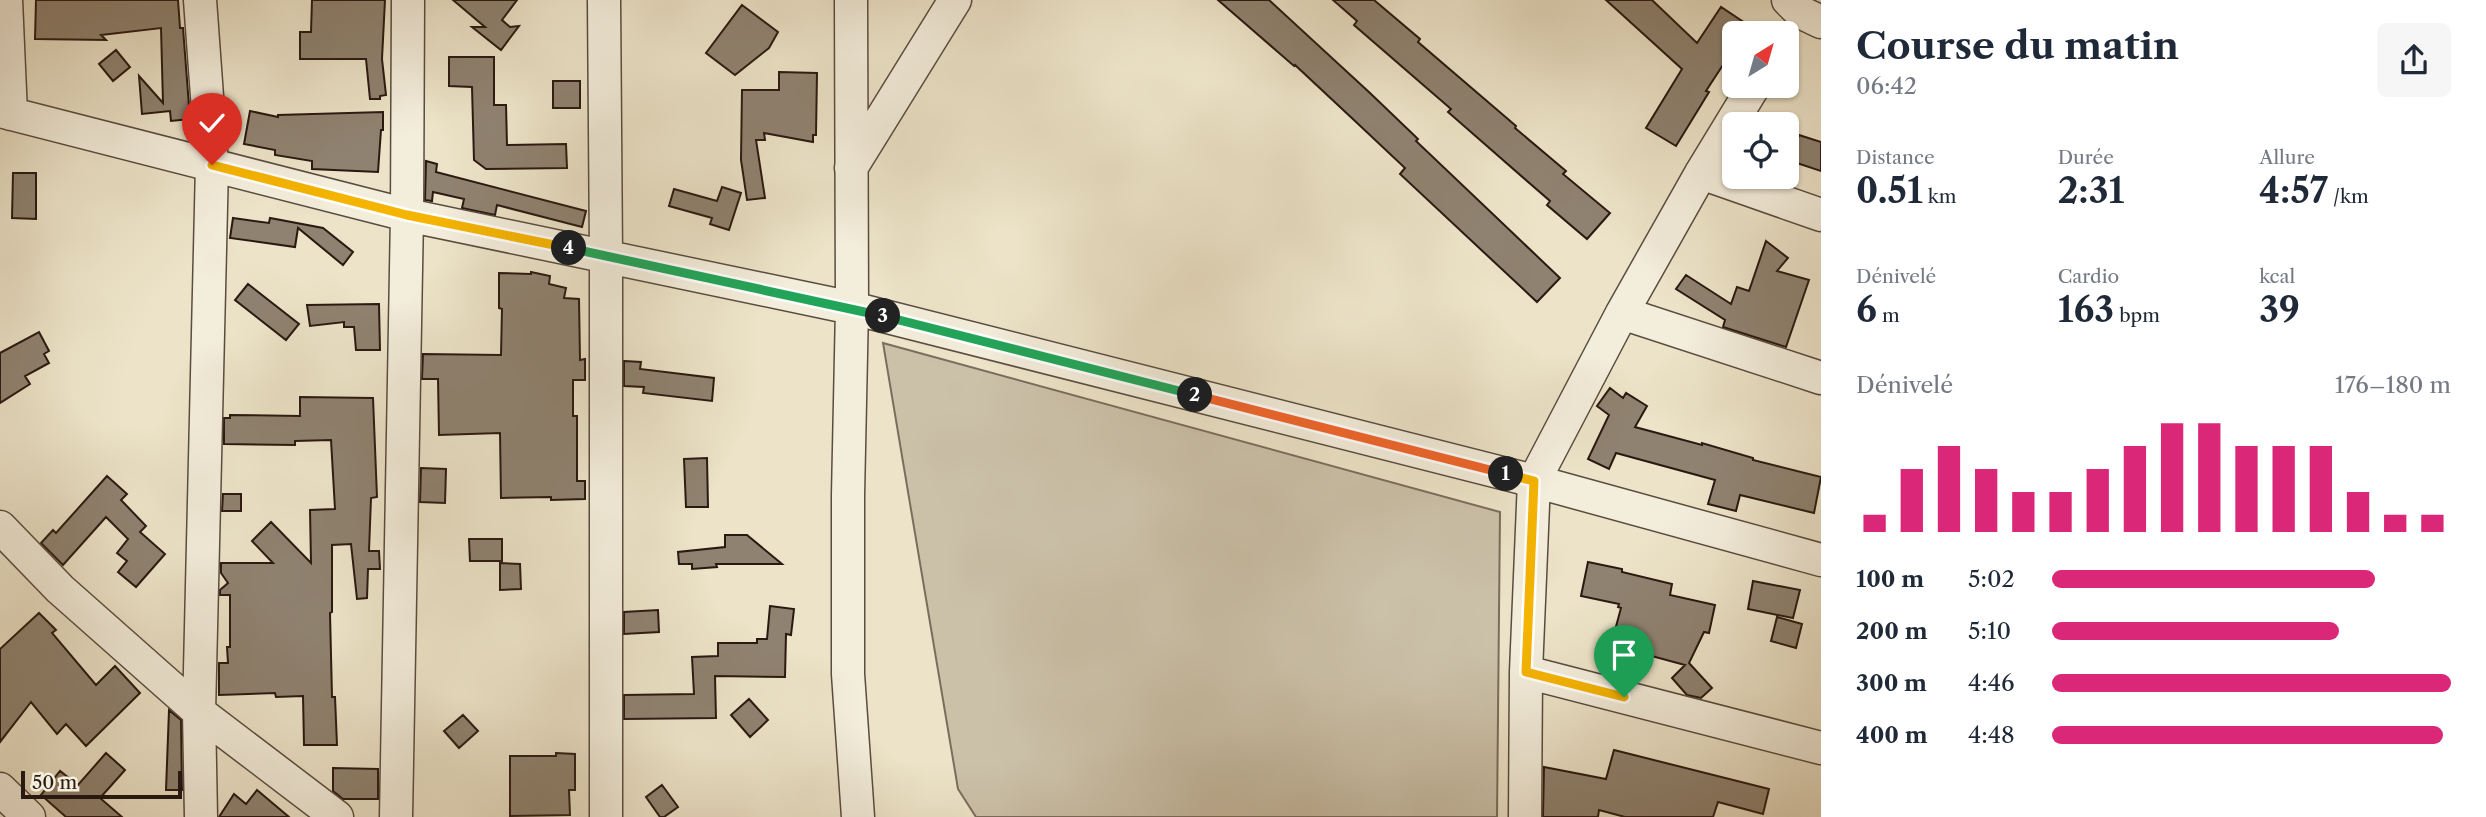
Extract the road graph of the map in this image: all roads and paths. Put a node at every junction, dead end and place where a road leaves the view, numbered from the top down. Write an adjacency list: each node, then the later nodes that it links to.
1 (6, 0): 8 (street)
2 (200, 0): 9 (street)
3 (408, 0): 12 (street)
4 (604, 0): 14 (street)
5 (851, 0): 10 (street)
6 (956, 0): 10 (street)
7 (1748, 98): 11 (street)
8 (6, 112): 9 (street)
9 (212, 165): 12 (street); 22 (street)
10 (851, 168): 15 (street)
11 (1701, 173): 13 (street); 16 (street)
12 (407, 215): 14 (street); 28 (street)
13 (1821, 215)
14 (606, 255): 15 (street); 29 (street)
15 (852, 308): 18 (street); 30 (street)
16 (1622, 313): 17 (street); 18 (street)
17 (1821, 377)
18 (1534, 481): 20 (street); 21 (street)
19 (0, 527): 22 (street)
20 (1821, 560)
21 (1526, 672): 23 (street); 31 (street)
22 (199, 712): 26 (street); 27 (street)
23 (1821, 748)
24 (0, 789): 25 (street)
25 (29, 817)
26 (201, 817)
27 (337, 817)
28 (396, 817)
29 (606, 817)
30 (858, 817)
31 (1525, 817)

